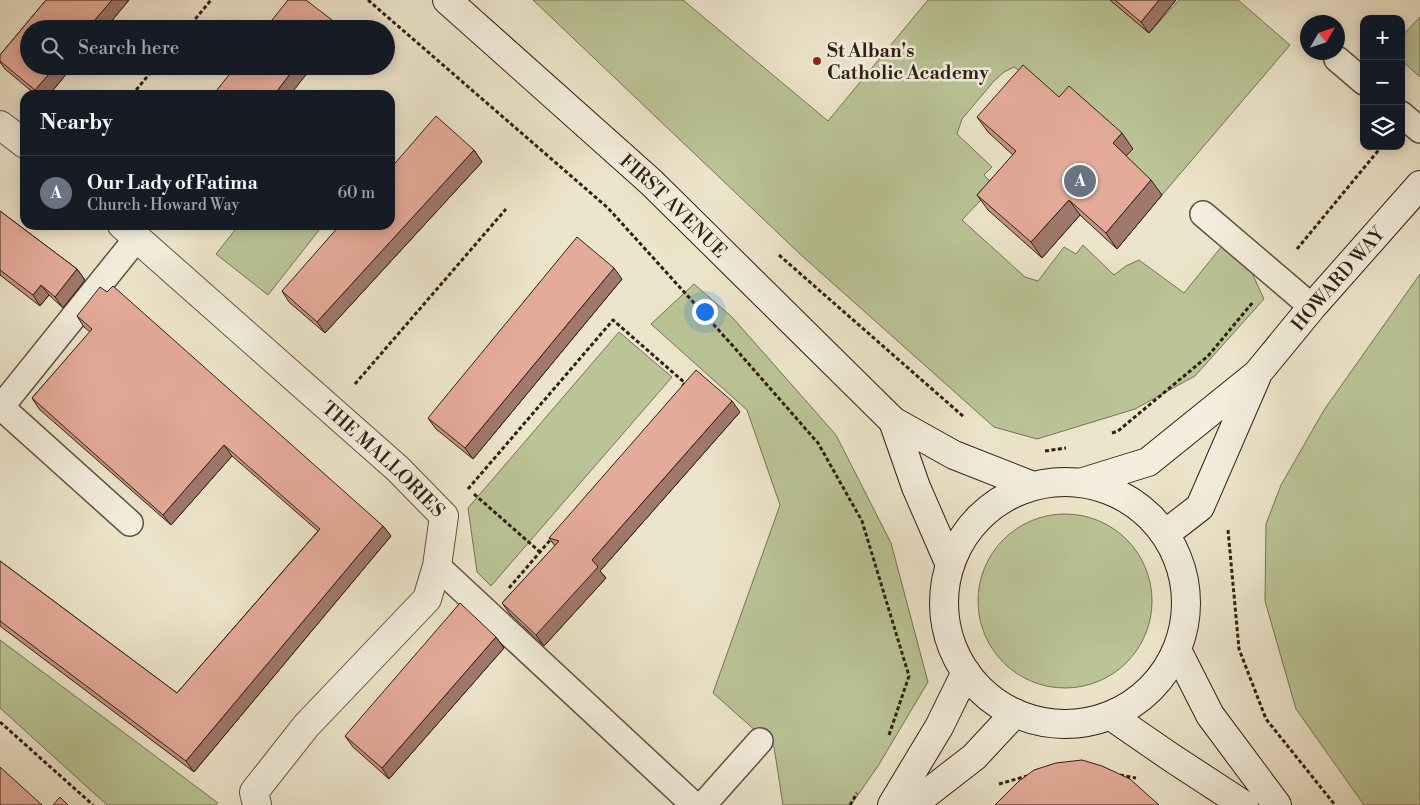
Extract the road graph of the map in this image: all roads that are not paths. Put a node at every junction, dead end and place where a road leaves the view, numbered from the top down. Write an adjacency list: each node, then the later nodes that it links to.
1 (448, 0): 13 (street, FIRST AVENUE)
2 (1338, 60): 3 (lane)
3 (1360, 79)
4 (1405, 117): 6 (lane)
5 (0, 125): 7 (street)
6 (1420, 130)
7 (20, 140)
8 (1420, 185): 11 (street, HOWARD WAY)
9 (1203, 214): 11 (lane)
10 (130, 232): 16 (lane); 19 (street, THE MALLORIES)
11 (1312, 307): 12 (street, HOWARD WAY)
12 (1257, 374): 14 (street, HOWARD WAY); 17 (street, HOWARD WAY)
13 (892, 421): 15 (street, FIRST AVENUE); 18 (street, FIRST AVENUE)
14 (1080, 483): 15 (street); 17 (street)
15 (1033, 486): 18 (street)
16 (130, 523)
17 (1165, 534): 20 (street)
18 (950, 564): 21 (street)
19 (436, 566): 25 (street, THE MALLORIES); 26 (lane)
20 (1177, 650): 23 (street); 31 (street)
21 (966, 672): 22 (street); 28 (street)
22 (1015, 713): 23 (street); 29 (street)
23 (1112, 716): 30 (street)
24 (760, 740): 27 (lane)
25 (257, 805)
26 (694, 805)
27 (703, 805)
28 (892, 805)
29 (912, 805)
30 (1244, 805)
31 (1277, 805)

